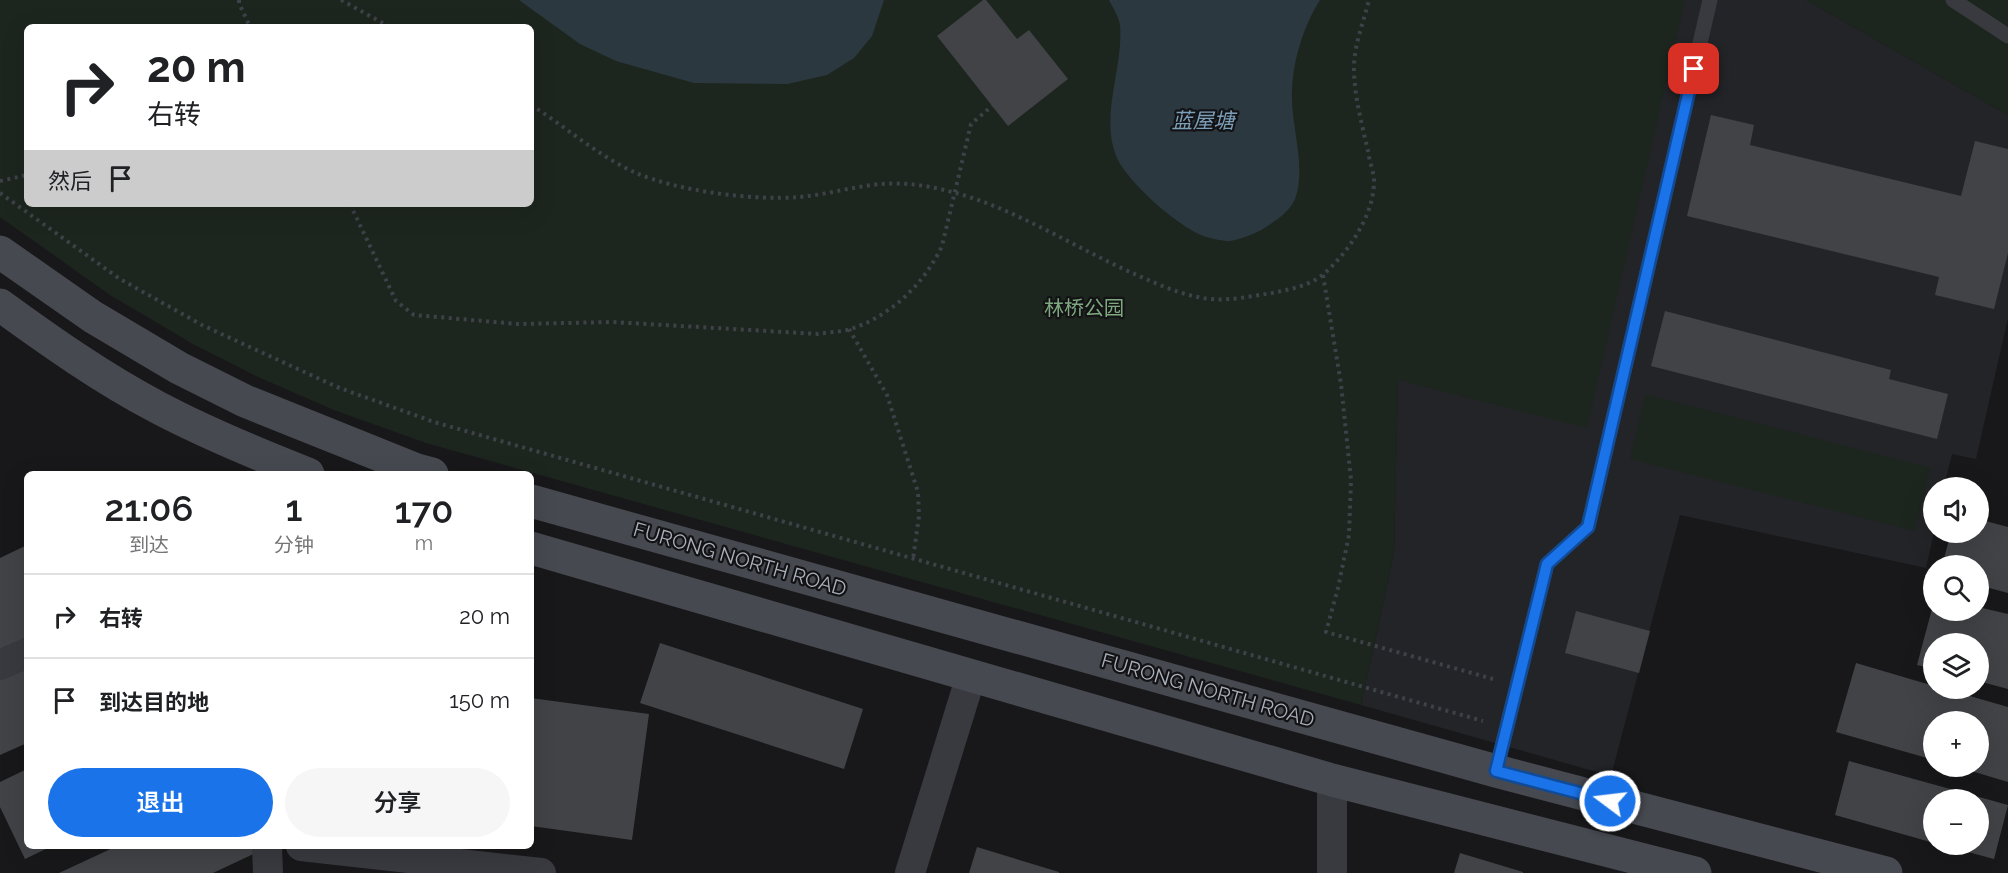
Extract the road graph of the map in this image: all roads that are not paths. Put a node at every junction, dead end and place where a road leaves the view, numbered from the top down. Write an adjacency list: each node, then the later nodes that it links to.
1 (1710, 0): 13 (lane)
2 (1953, 0): 3 (lane)
3 (2008, 36)
4 (0, 252): 7 (main road)
5 (0, 305): 6 (main road)
6 (301, 471)
7 (423, 471)
8 (534, 502): 13 (main road, FURONG NORTH ROAD)
9 (534, 549): 12 (main road)
10 (24, 654): 11 (street)
11 (0, 665)
12 (971, 676): 14 (main road); 19 (street)
13 (1496, 771): 22 (main road, FURONG NORTH ROAD)
14 (1332, 780): 20 (street); 21 (main road)
15 (267, 849): 17 (street)
16 (328, 849): 18 (street)
17 (268, 873)
18 (541, 873)
19 (910, 873)
20 (1332, 873)
21 (1695, 873)
22 (1886, 873)

